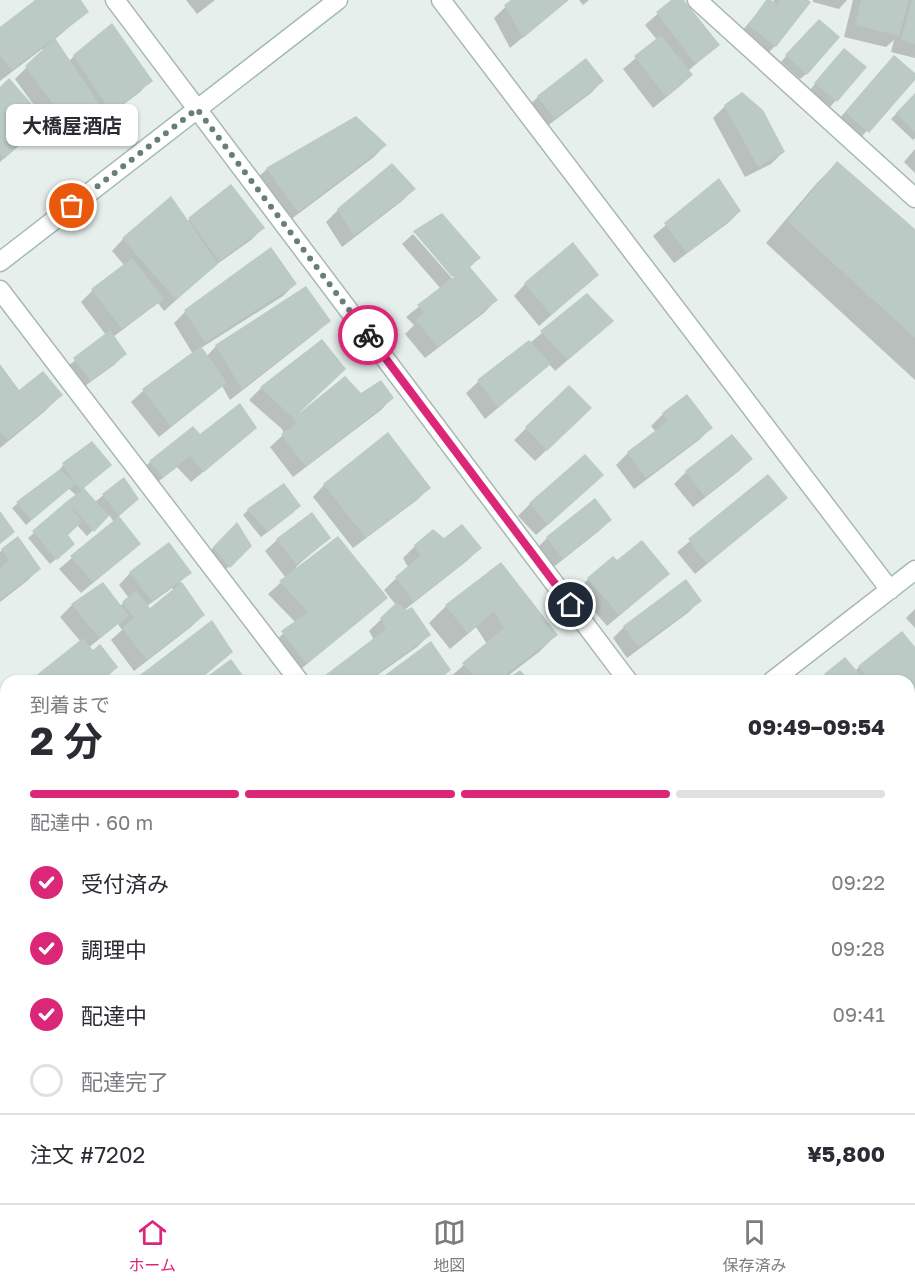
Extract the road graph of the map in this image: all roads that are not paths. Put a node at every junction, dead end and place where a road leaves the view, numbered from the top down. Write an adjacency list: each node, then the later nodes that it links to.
1 (115, 0): 5 (street)
2 (339, 0): 5 (street)
3 (441, 0): 10 (street)
4 (697, 0): 6 (street)
5 (197, 109): 7 (street); 12 (street)
6 (915, 198)
7 (0, 262)
8 (0, 290): 11 (street)
9 (915, 570): 10 (street)
10 (890, 590): 13 (street)
11 (294, 675)
12 (623, 675)
13 (780, 675)

